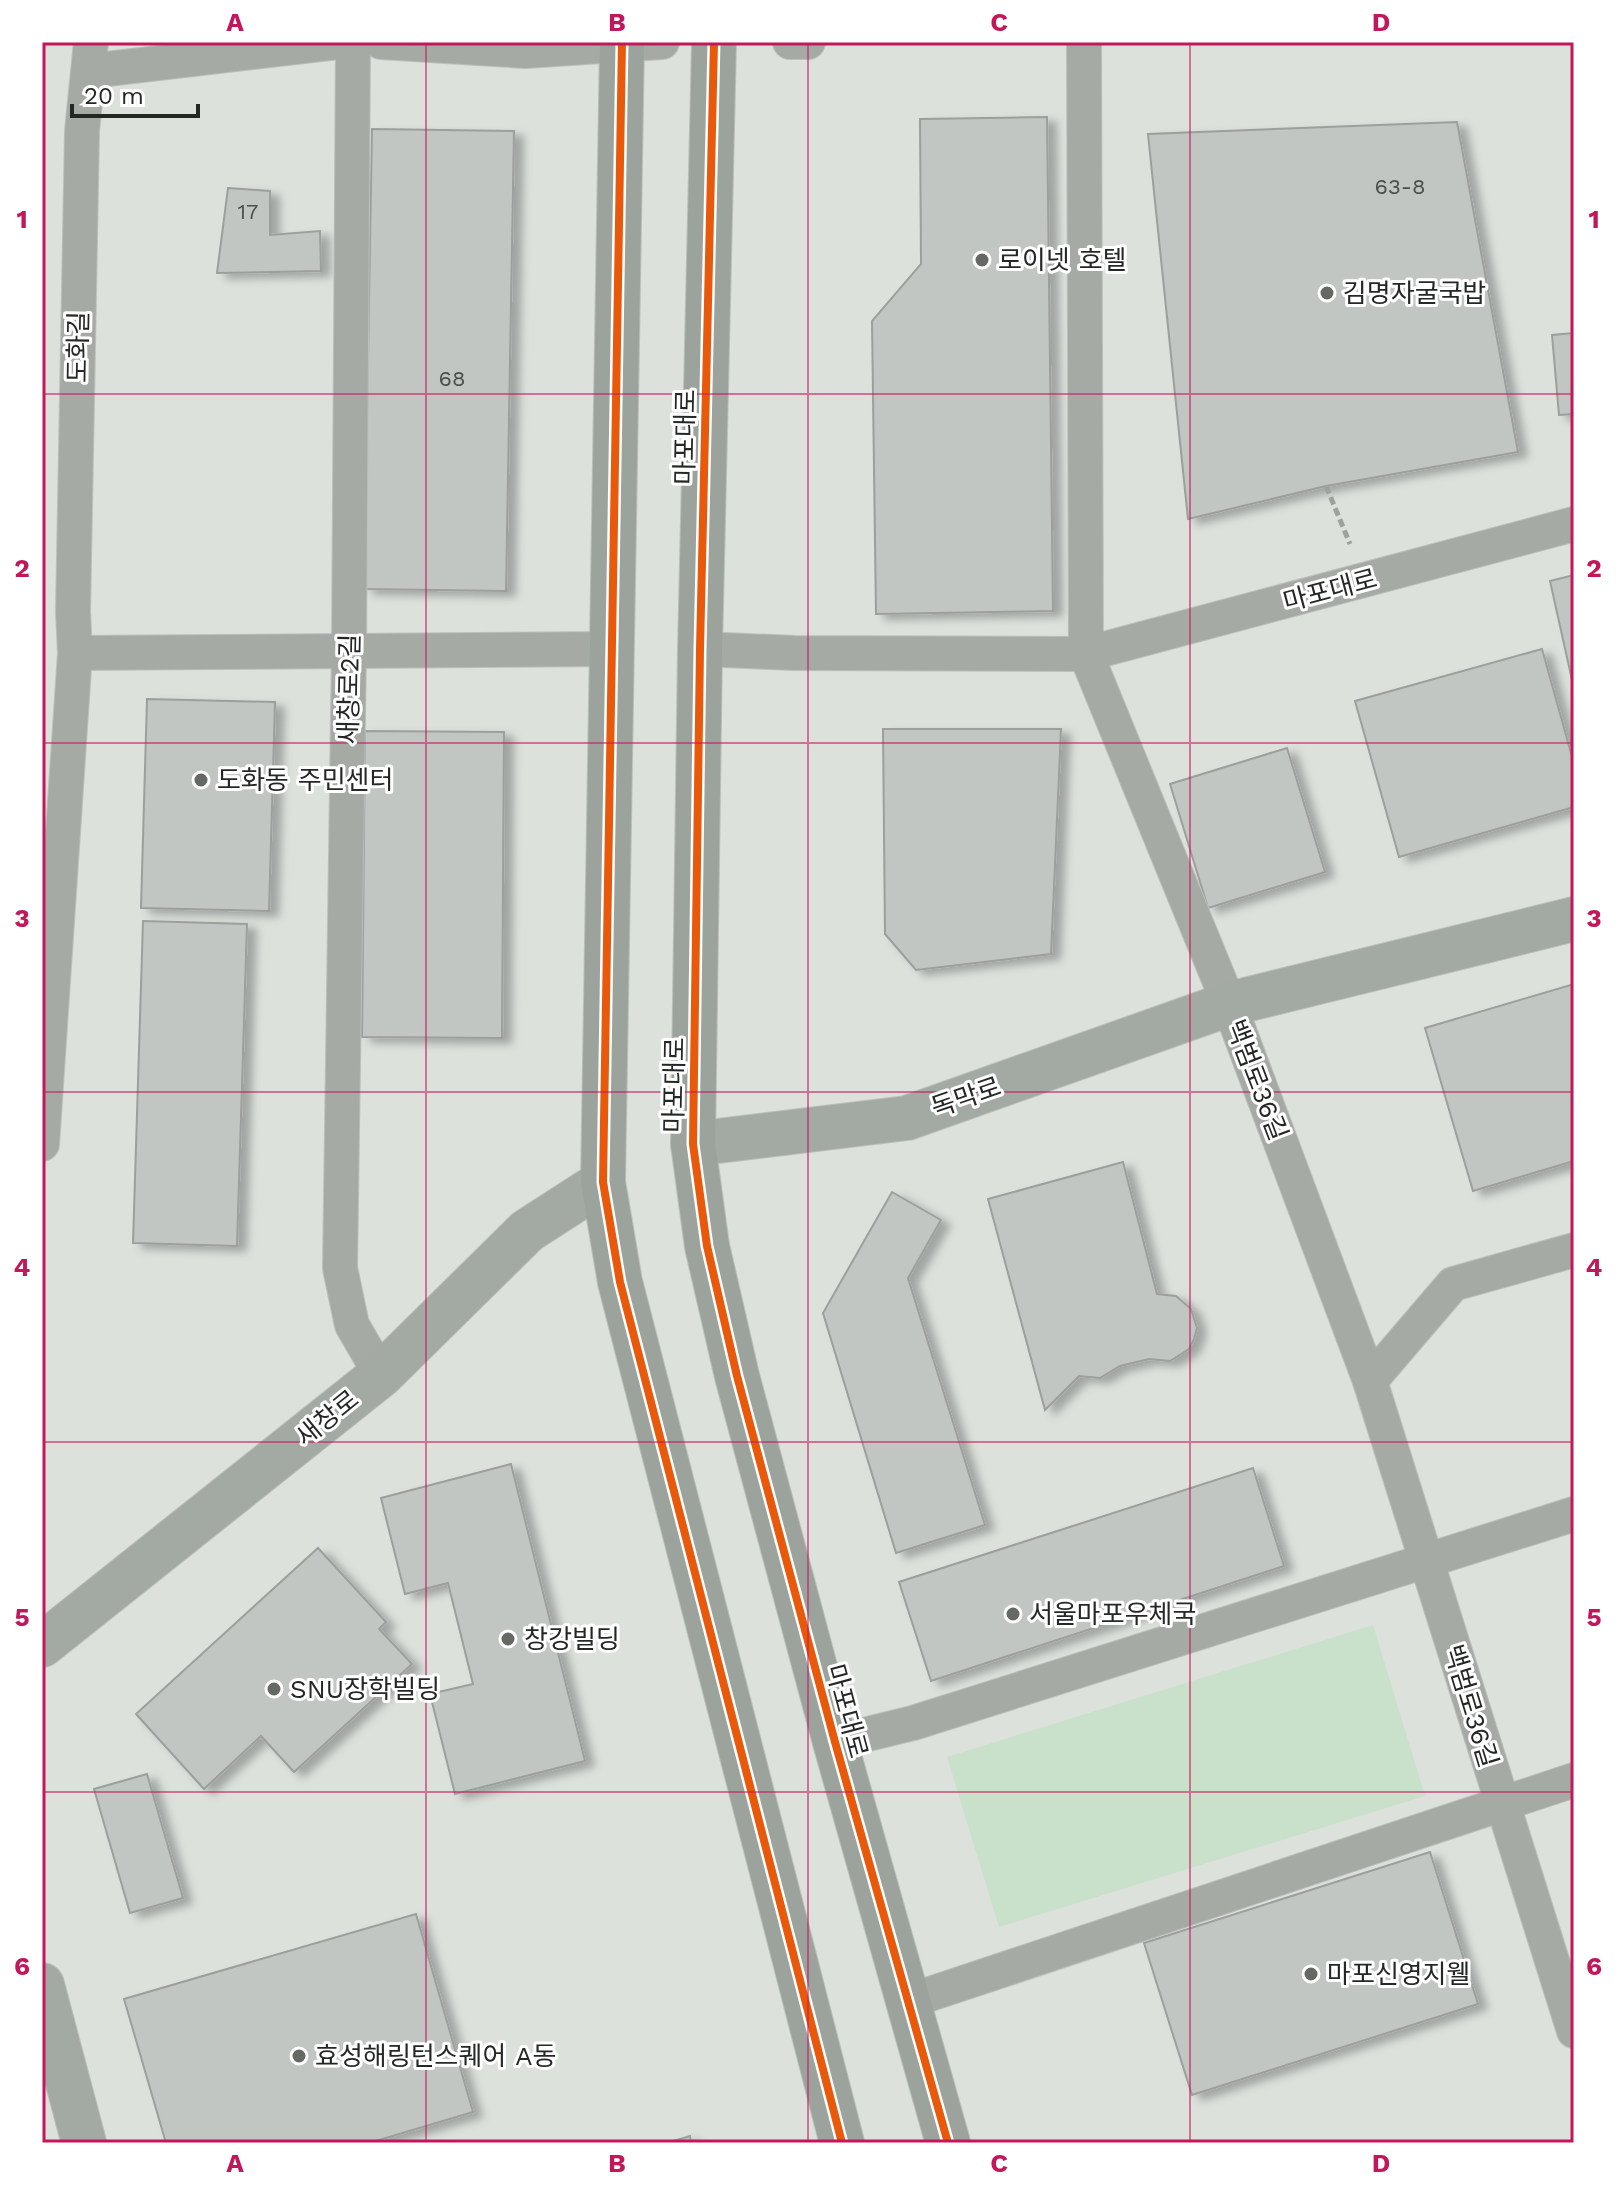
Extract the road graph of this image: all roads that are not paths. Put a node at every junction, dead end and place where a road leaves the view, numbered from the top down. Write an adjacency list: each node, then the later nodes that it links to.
1 (338, 42): 9 (street)
2 (353, 42): 13 (street, 새창로2길)
3 (381, 42): 4 (street)
4 (635, 42): 11 (main road)
5 (714, 42): 12 (main road, 마포대로)
6 (790, 42): 7 (street)
7 (808, 42)
8 (1084, 42): 15 (street)
9 (91, 57): 14 (street, 도화길)
10 (1574, 524): 15 (street, 마포대로)
11 (611, 649): 13 (street); 21 (main road)
12 (700, 649): 15 (street, 마포대로); 20 (main road, 마포대로)
13 (349, 650): 14 (street); 23 (street, 새창로2길)
14 (75, 653): 16 (street, 도화길)
15 (1086, 654): 18 (street)
16 (52, 868): 19 (street, 도화길)
17 (1574, 919): 18 (main road, 독막로)
18 (1229, 1004): 20 (main road, 독막로); 24 (street, 백범로36길)
19 (42, 1144)
20 (693, 1144): 28 (main road, 마포대로)
21 (603, 1182): 23 (main road, 새창로); 35 (main road)
22 (1574, 1250): 24 (street)
23 (381, 1375): 27 (main road, 새창로)
24 (1370, 1381): 26 (street, 백범로36길)
25 (1574, 1514): 26 (street, 마포대로)
26 (1426, 1561): 28 (street, 마포대로); 30 (street, 백범로36길)
27 (42, 1645)
28 (835, 1742): 32 (main road, 마포대로)
29 (1574, 1780): 30 (street)
30 (1502, 1805): 32 (street); 33 (street, 백범로36길)
31 (42, 1985): 34 (main road)
32 (909, 2001): 36 (main road, 마포대로)
33 (1574, 2031)
34 (84, 2143)
35 (842, 2143)
36 (948, 2143)

